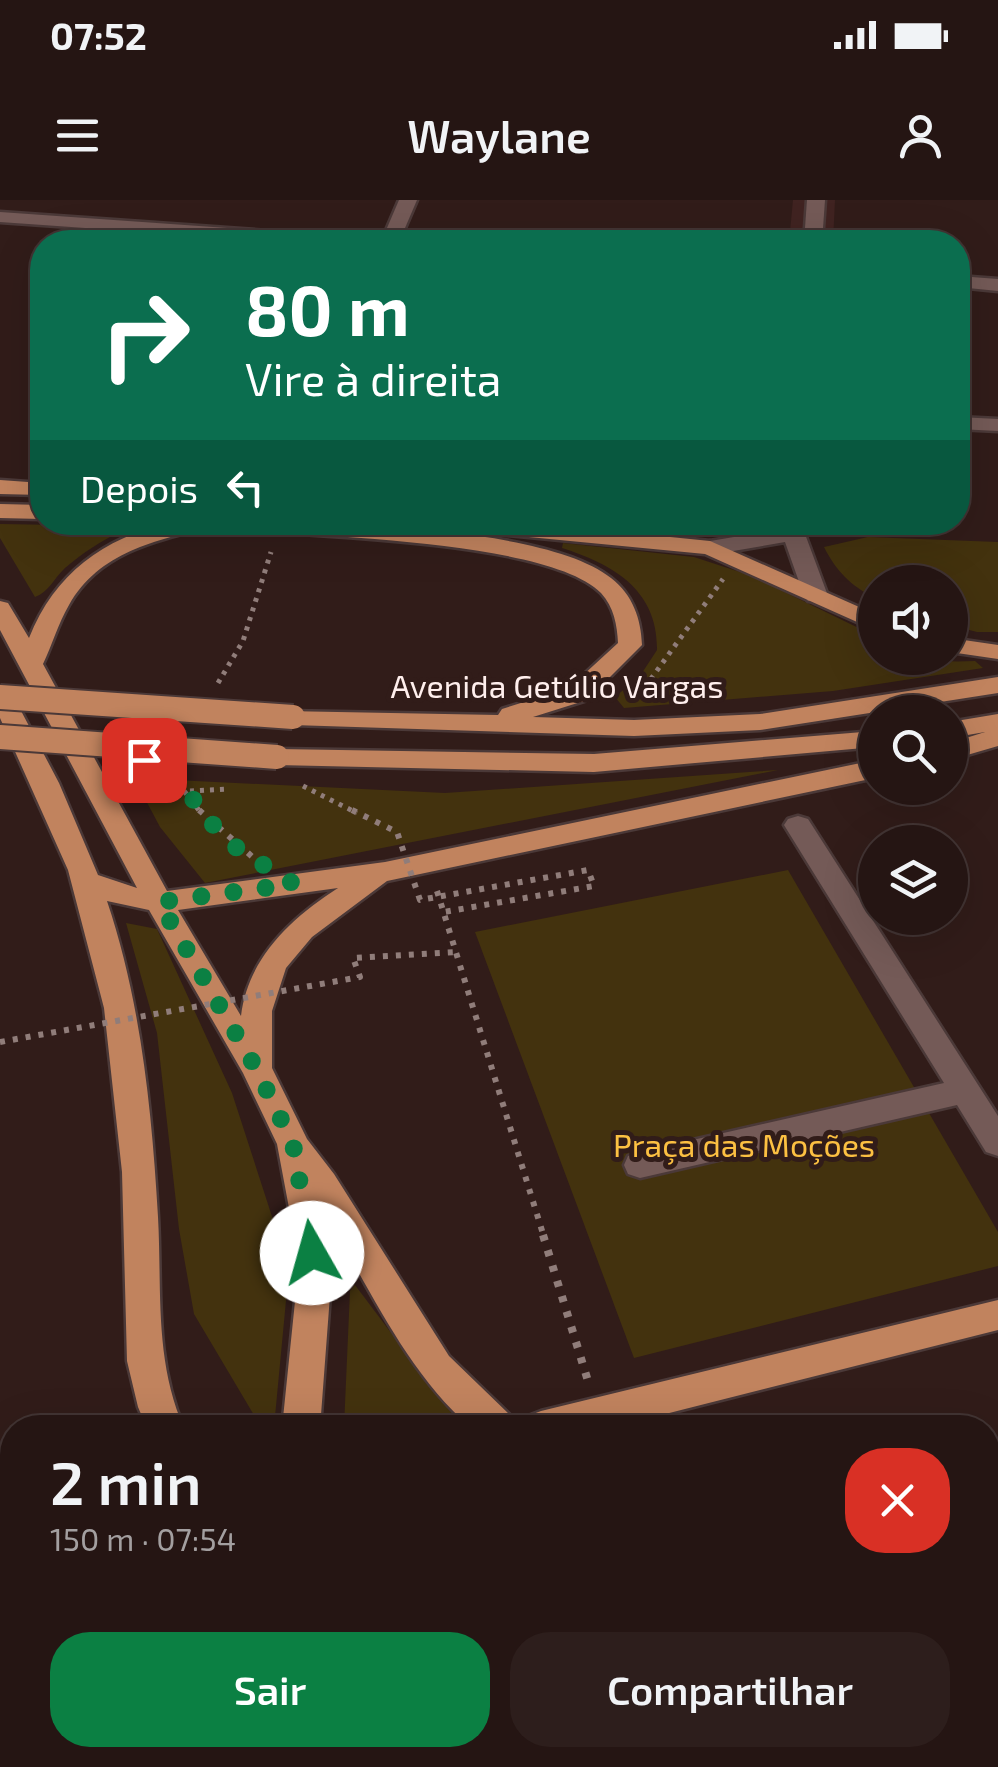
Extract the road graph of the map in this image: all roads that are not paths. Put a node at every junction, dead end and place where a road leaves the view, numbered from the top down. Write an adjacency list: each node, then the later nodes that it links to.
1 (6, 200): 4 (street)
2 (408, 200): 7 (street)
3 (816, 200): 8 (street)
4 (0, 207)
5 (0, 217): 6 (street)
6 (184, 230)
7 (395, 230)
8 (814, 230)
9 (970, 283): 10 (street)
10 (998, 285)
11 (970, 423): 12 (street)
12 (998, 425)
13 (0, 487): 14 (main road)
14 (30, 488)
15 (0, 510): 16 (main road)
16 (30, 511)
17 (148, 535): 28 (main road)
18 (375, 535): 32 (main road)
19 (580, 535): 22 (main road)
20 (765, 535): 22 (street)
21 (797, 535): 23 (street)
22 (710, 548): 23 (main road)
23 (816, 596): 25 (main road)
24 (0, 608): 28 (main road)
25 (858, 615)
26 (968, 647): 27 (main road)
27 (998, 652)
28 (32, 661): 42 (main road)
29 (998, 685): 32 (main road, Avenida Getúlio Vargas)
30 (0, 696): 32 (main road, Avenida Getúlio Vargas, bridge); 41 (main road)
31 (998, 722): 33 (main road)
32 (471, 724)
33 (968, 727)
34 (0, 736): 36 (main road, Avenida Getúlio Vargas, bridge)
35 (998, 738): 37 (main road)
36 (858, 740)
37 (968, 747)
38 (858, 773): 40 (main road)
39 (798, 825): 44 (street)
40 (385, 872): 42 (main road); 43 (main road)
41 (90, 883): 42 (main road); 49 (main road)
42 (159, 902): 43 (main road)
43 (257, 1070): 46 (main road)
44 (966, 1091): 45 (street); 47 (street)
45 (998, 1143)
46 (293, 1144): 50 (main road); 51 (main road)
47 (640, 1165)
48 (998, 1315): 52 (main road)
49 (158, 1415)
50 (303, 1415)
51 (481, 1415)
52 (598, 1415)

